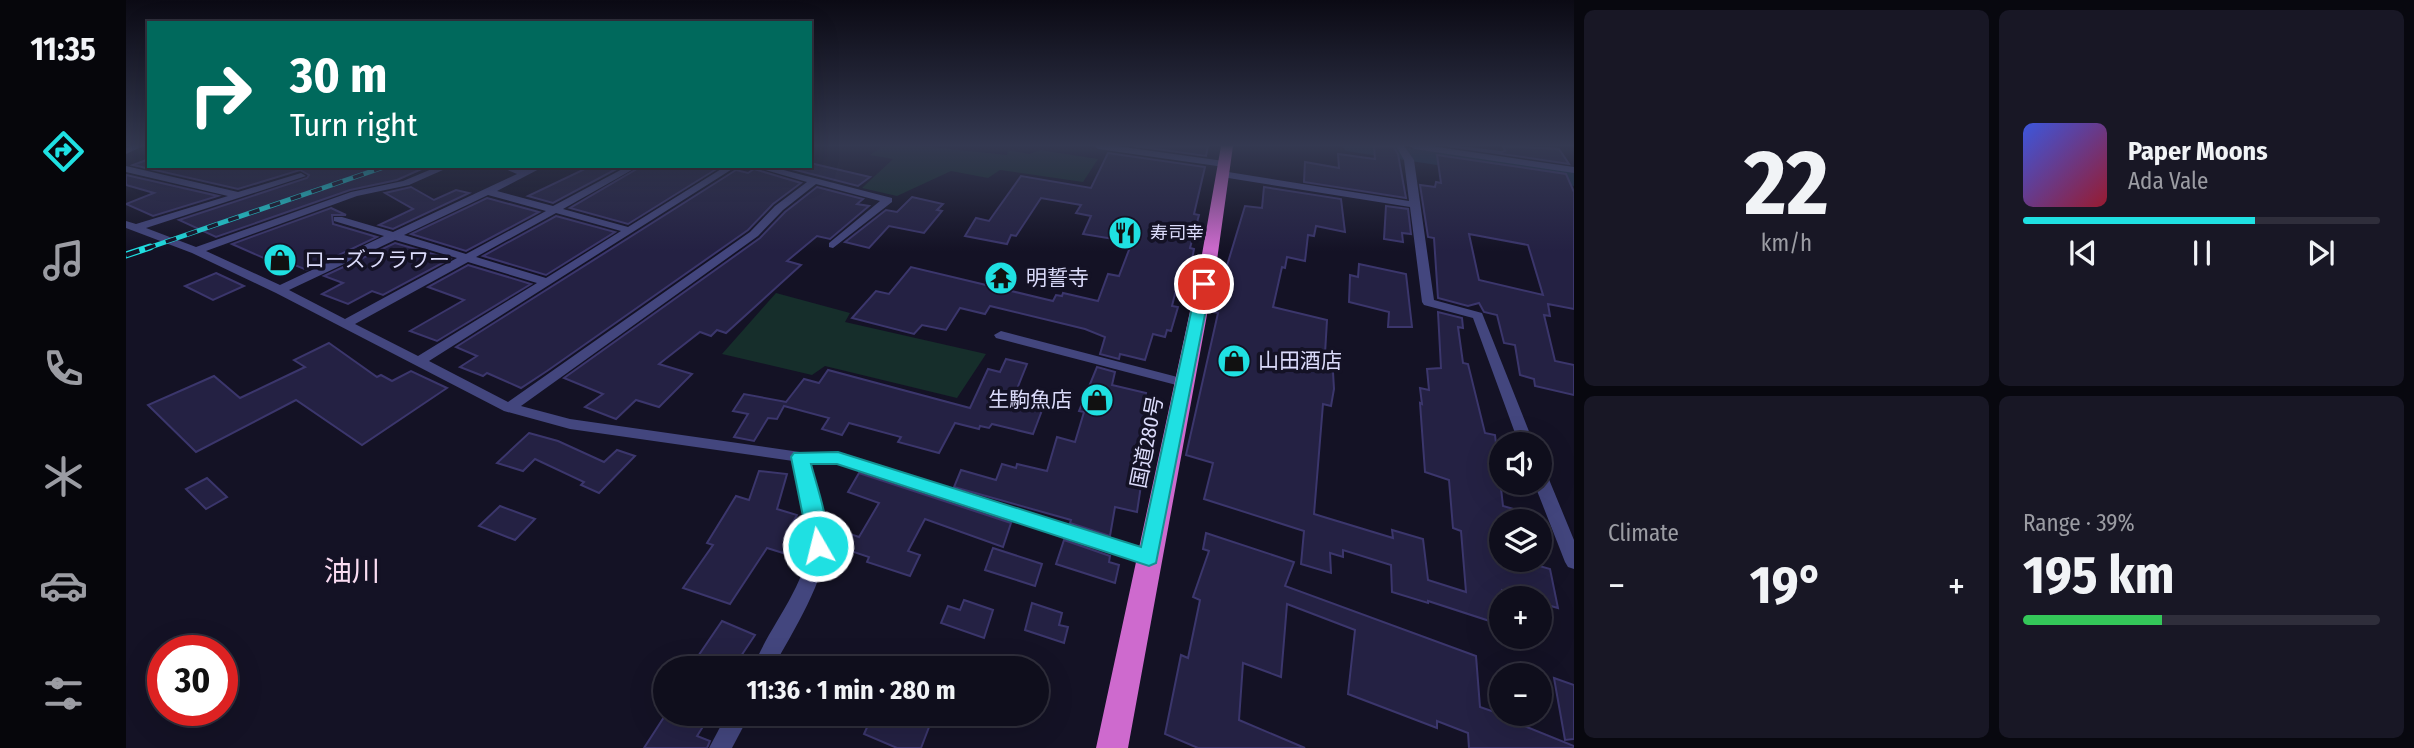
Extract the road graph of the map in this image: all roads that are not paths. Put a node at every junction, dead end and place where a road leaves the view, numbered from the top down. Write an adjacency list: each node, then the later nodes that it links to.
1 (178, 181): 13 (street)
2 (285, 181): 13 (street)
3 (411, 181): 21 (street)
4 (508, 181): 12 (street)
5 (608, 181): 15 (street)
6 (709, 181): 18 (street)
7 (815, 181): 29 (street)
8 (819, 181): 20 (street)
9 (1221, 181): 28 (highway, 国道280号)
10 (1311, 181): 14 (street)
11 (1412, 181): 14 (street)
12 (486, 191): 15 (street); 19 (street)
13 (239, 195): 17 (street)
14 (1416, 205): 30 (street)
15 (556, 209): 18 (street); 22 (street)
16 (338, 219): 19 (street)
17 (132, 225): 21 (street)
18 (628, 230): 23 (street)
19 (394, 236): 22 (street); 24 (street)
20 (833, 245)
21 (196, 251): 24 (street)
22 (468, 258): 23 (street); 25 (street)
23 (548, 282): 27 (street)
24 (280, 290): 25 (street)
25 (345, 324): 27 (street)
26 (1001, 335): 28 (street)
27 (418, 362): 29 (street)
28 (1184, 383): 33 (highway, 国道280号)
29 (509, 408): 31 (street)
30 (1522, 432)
31 (800, 457): 33 (street); 35 (street)
32 (1547, 495): 34 (street)
33 (1149, 558): 38 (highway, 国道280号)
34 (1574, 562)
35 (769, 656)
36 (732, 726): 37 (street)
37 (720, 748)
38 (1112, 748)

